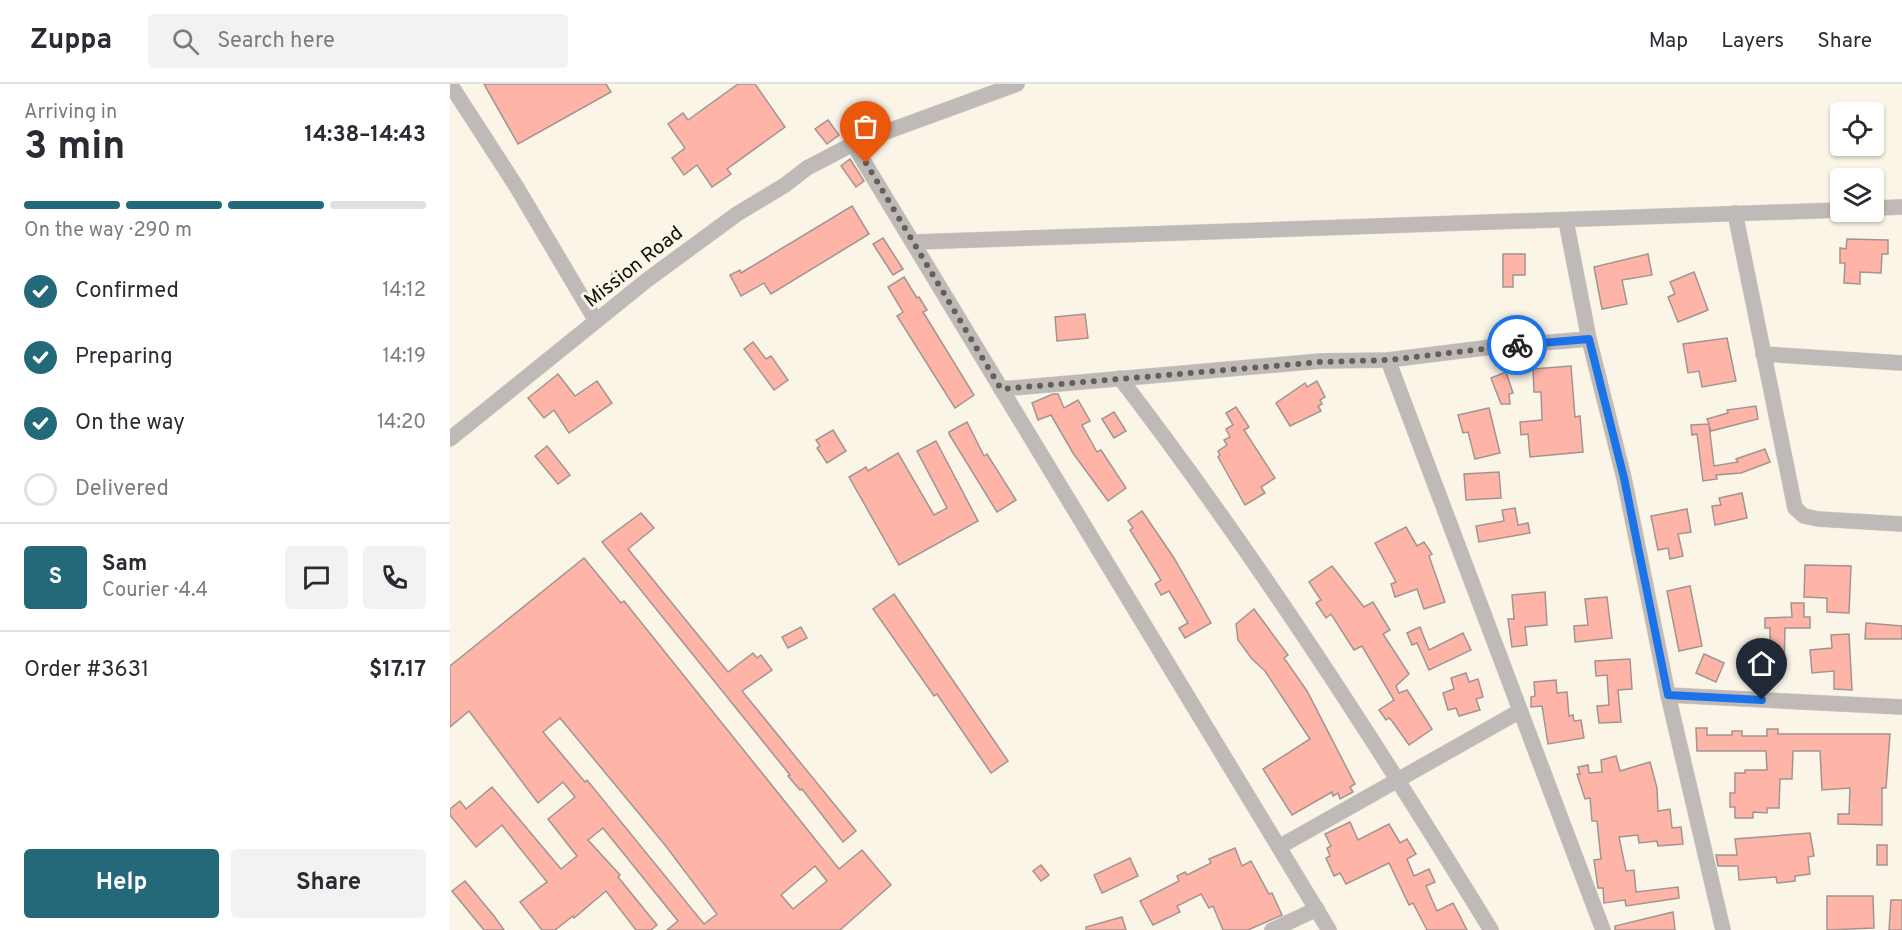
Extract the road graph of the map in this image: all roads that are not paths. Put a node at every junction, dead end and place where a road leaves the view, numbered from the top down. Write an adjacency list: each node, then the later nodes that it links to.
1 (450, 84): 10 (street)
2 (1017, 84): 3 (street, Mission Road)
3 (853, 144): 9 (street); 10 (street, Mission Road)
4 (1902, 207): 5 (street)
5 (1884, 208)
6 (1830, 210): 7 (street)
7 (1735, 213): 8 (street); 12 (street)
8 (1566, 221): 9 (street); 11 (street)
9 (915, 242): 16 (street)
10 (596, 321): 17 (street, Mission Road)
11 (1589, 339): 13 (street); 19 (street)
12 (1763, 354): 14 (street); 18 (street)
13 (1388, 360): 15 (street); 21 (street)
14 (1902, 363)
15 (1120, 378): 16 (street); 22 (street)
16 (1001, 389): 23 (street)
17 (450, 439)
18 (1902, 524)
19 (1668, 695): 20 (street); 29 (street)
20 (1902, 707)
21 (1520, 711): 22 (street); 28 (street)
22 (1400, 780): 23 (street); 27 (street)
23 (1279, 847): 24 (street)
24 (1317, 909): 25 (street); 26 (street)
25 (1272, 930)
26 (1329, 930)
27 (1491, 930)
28 (1603, 930)
29 (1723, 930)

